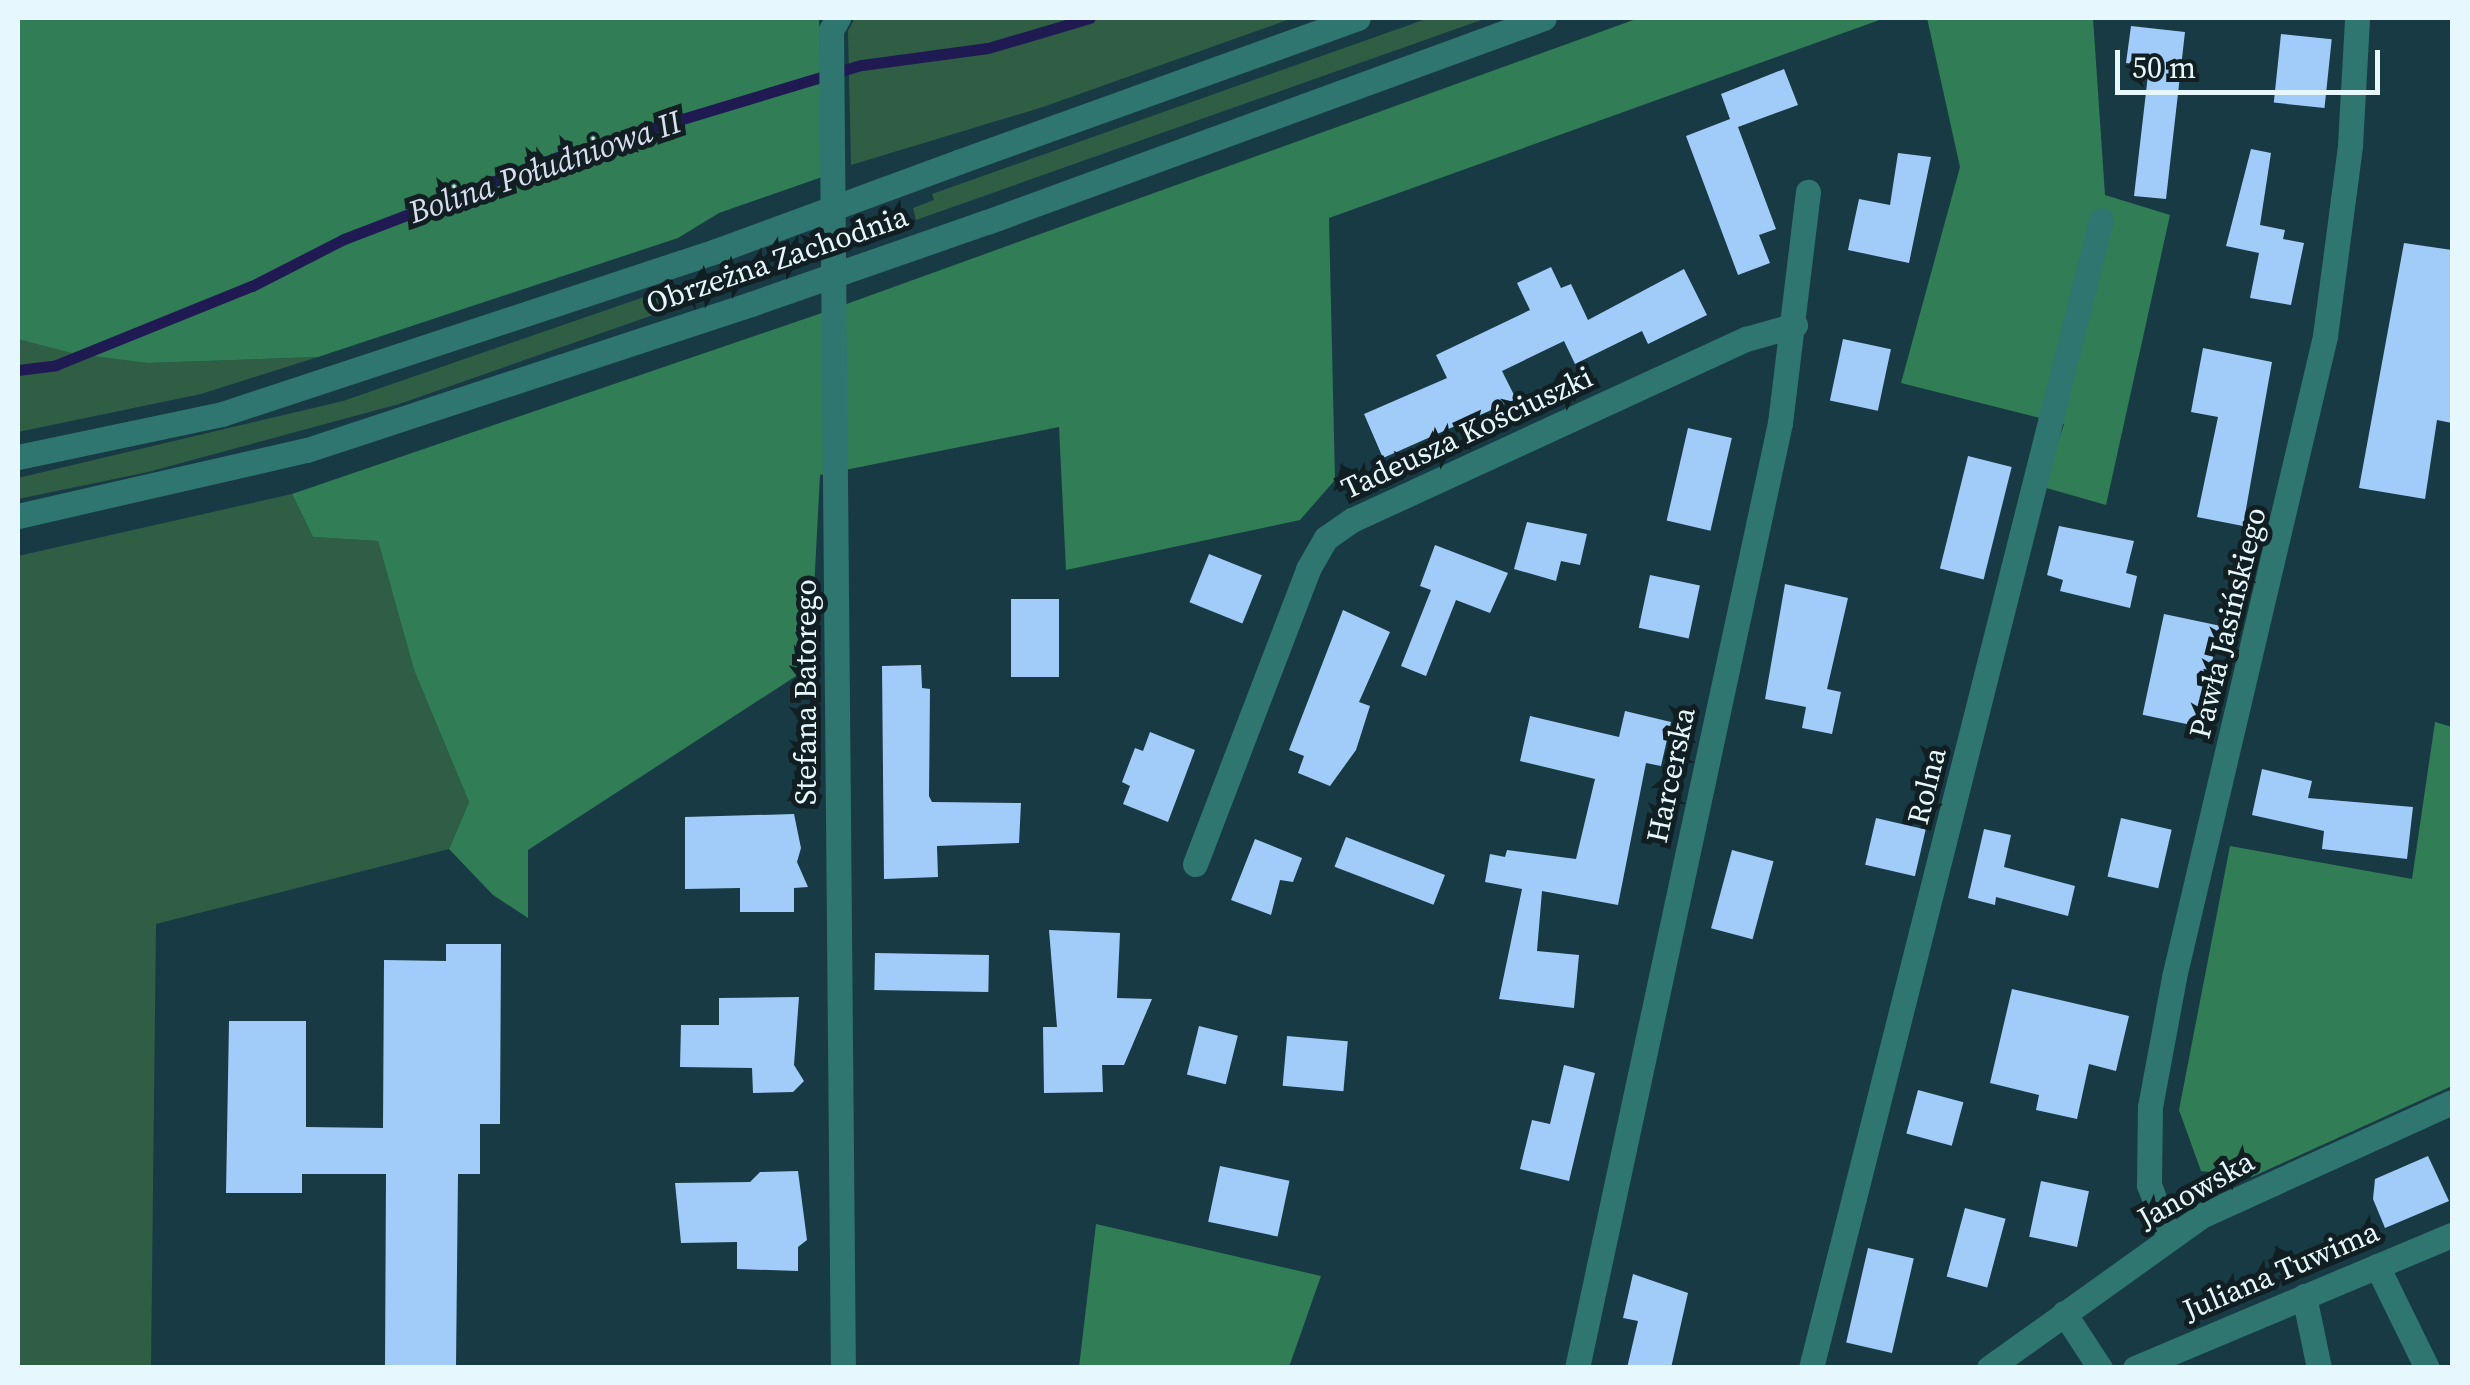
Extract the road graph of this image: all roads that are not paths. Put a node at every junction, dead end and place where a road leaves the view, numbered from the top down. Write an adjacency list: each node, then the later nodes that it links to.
1 (1358, 18): 8 (street, Obrzeżna Zachodnia, bridge)
2 (1544, 18): 9 (street, Obrzeżna Zachodnia, bridge)
3 (2357, 18): 13 (street, Pawła Jasińskiego)
4 (834, 24): 17 (street, Stefana Batorego)
5 (1808, 192): 7 (street, Harcerska)
6 (2100, 220): 19 (street, Rolna)
7 (1795, 325): 10 (street, Tadeusza Kościuszki); 18 (street, Harcerska)
8 (18, 456)
9 (18, 516)
10 (1195, 864)
11 (2452, 1102): 13 (street, Janowska)
12 (2452, 1236): 14 (street, Juliana Tuwima)
13 (2168, 1238): 16 (street, Janowska)
14 (2377, 1266): 15 (street, Juliana Tuwima); 24 (street)
15 (2304, 1296): 22 (street, Juliana Tuwima); 23 (street)
16 (2064, 1313): 20 (street, Janowska); 21 (street)
17 (843, 1368)
18 (1576, 1368)
19 (1811, 1368)
20 (1989, 1368)
21 (2100, 1368)
22 (2135, 1368)
23 (2319, 1368)
24 (2427, 1368)

